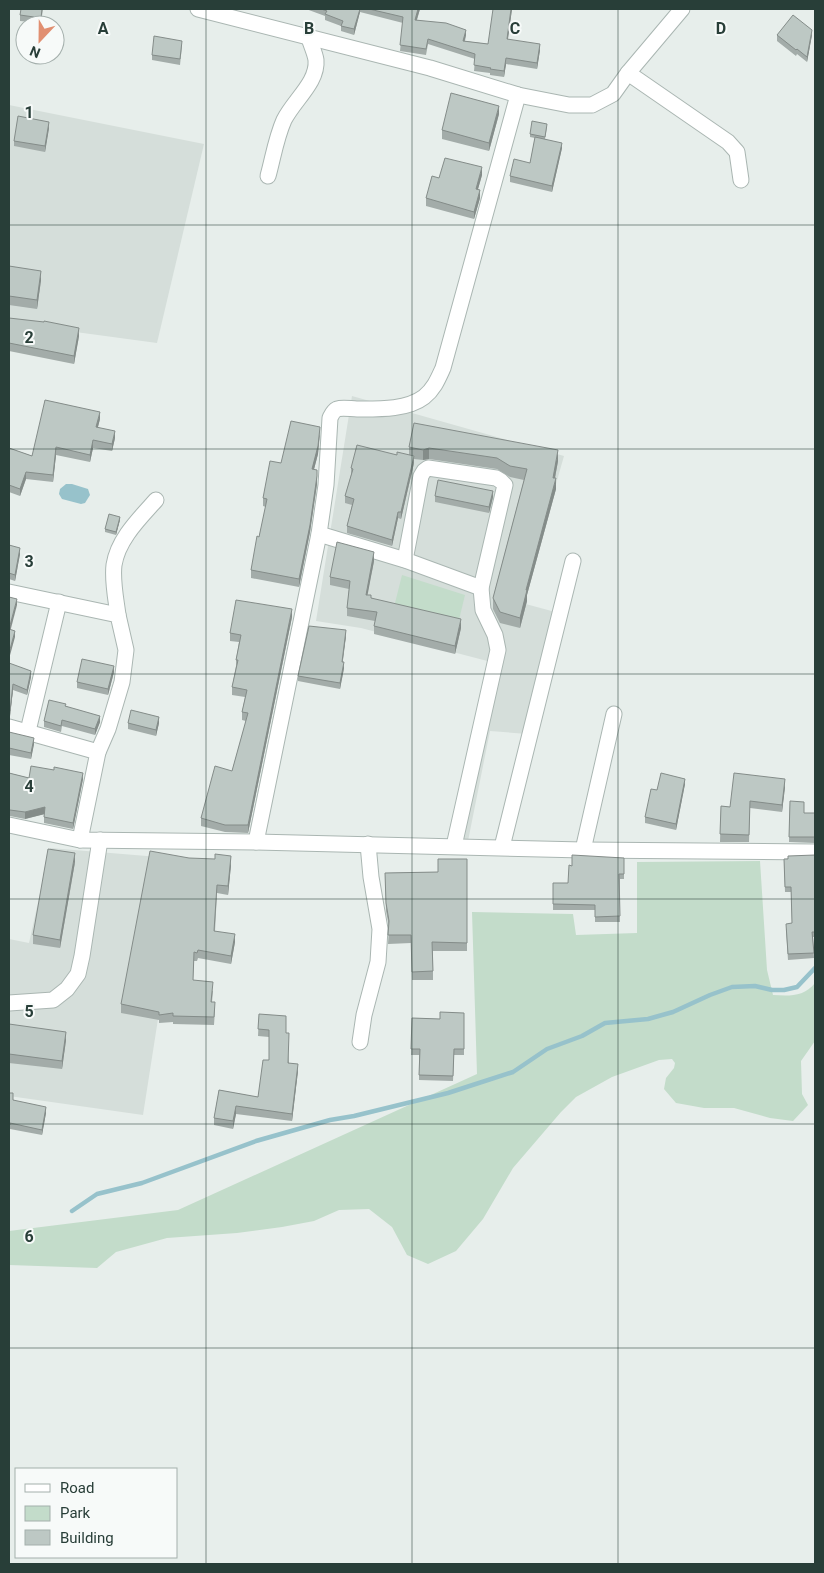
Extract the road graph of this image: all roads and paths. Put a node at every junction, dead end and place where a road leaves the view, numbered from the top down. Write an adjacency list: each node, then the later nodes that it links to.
1 (198, 9): 3 (street)
2 (682, 9): 4 (street)
3 (309, 38): 5 (street); 6 (street)
4 (628, 73): 5 (street); 7 (street)
5 (518, 95): 9 (street)
6 (268, 176)
7 (741, 180)
8 (156, 500): 15 (street)
9 (320, 534): 10 (street); 23 (street)
10 (405, 560): 12 (street); 12 (street)
11 (573, 561): 26 (street)
12 (481, 588): 25 (street)
13 (9, 592): 14 (street)
14 (59, 602): 15 (street); 18 (street)
15 (118, 615): 19 (street)
16 (614, 714): 27 (street)
17 (9, 727): 18 (street)
18 (28, 732): 19 (street)
19 (98, 752): 21 (street)
20 (9, 825): 21 (street)
21 (80, 840): 22 (street)
22 (100, 840): 23 (street); 29 (street)
23 (256, 842): 24 (street)
24 (368, 844): 25 (street); 30 (street)
25 (454, 846): 26 (street)
26 (502, 847): 27 (street)
27 (583, 850): 28 (street)
28 (815, 852)
29 (9, 1002)
30 (360, 1042)

